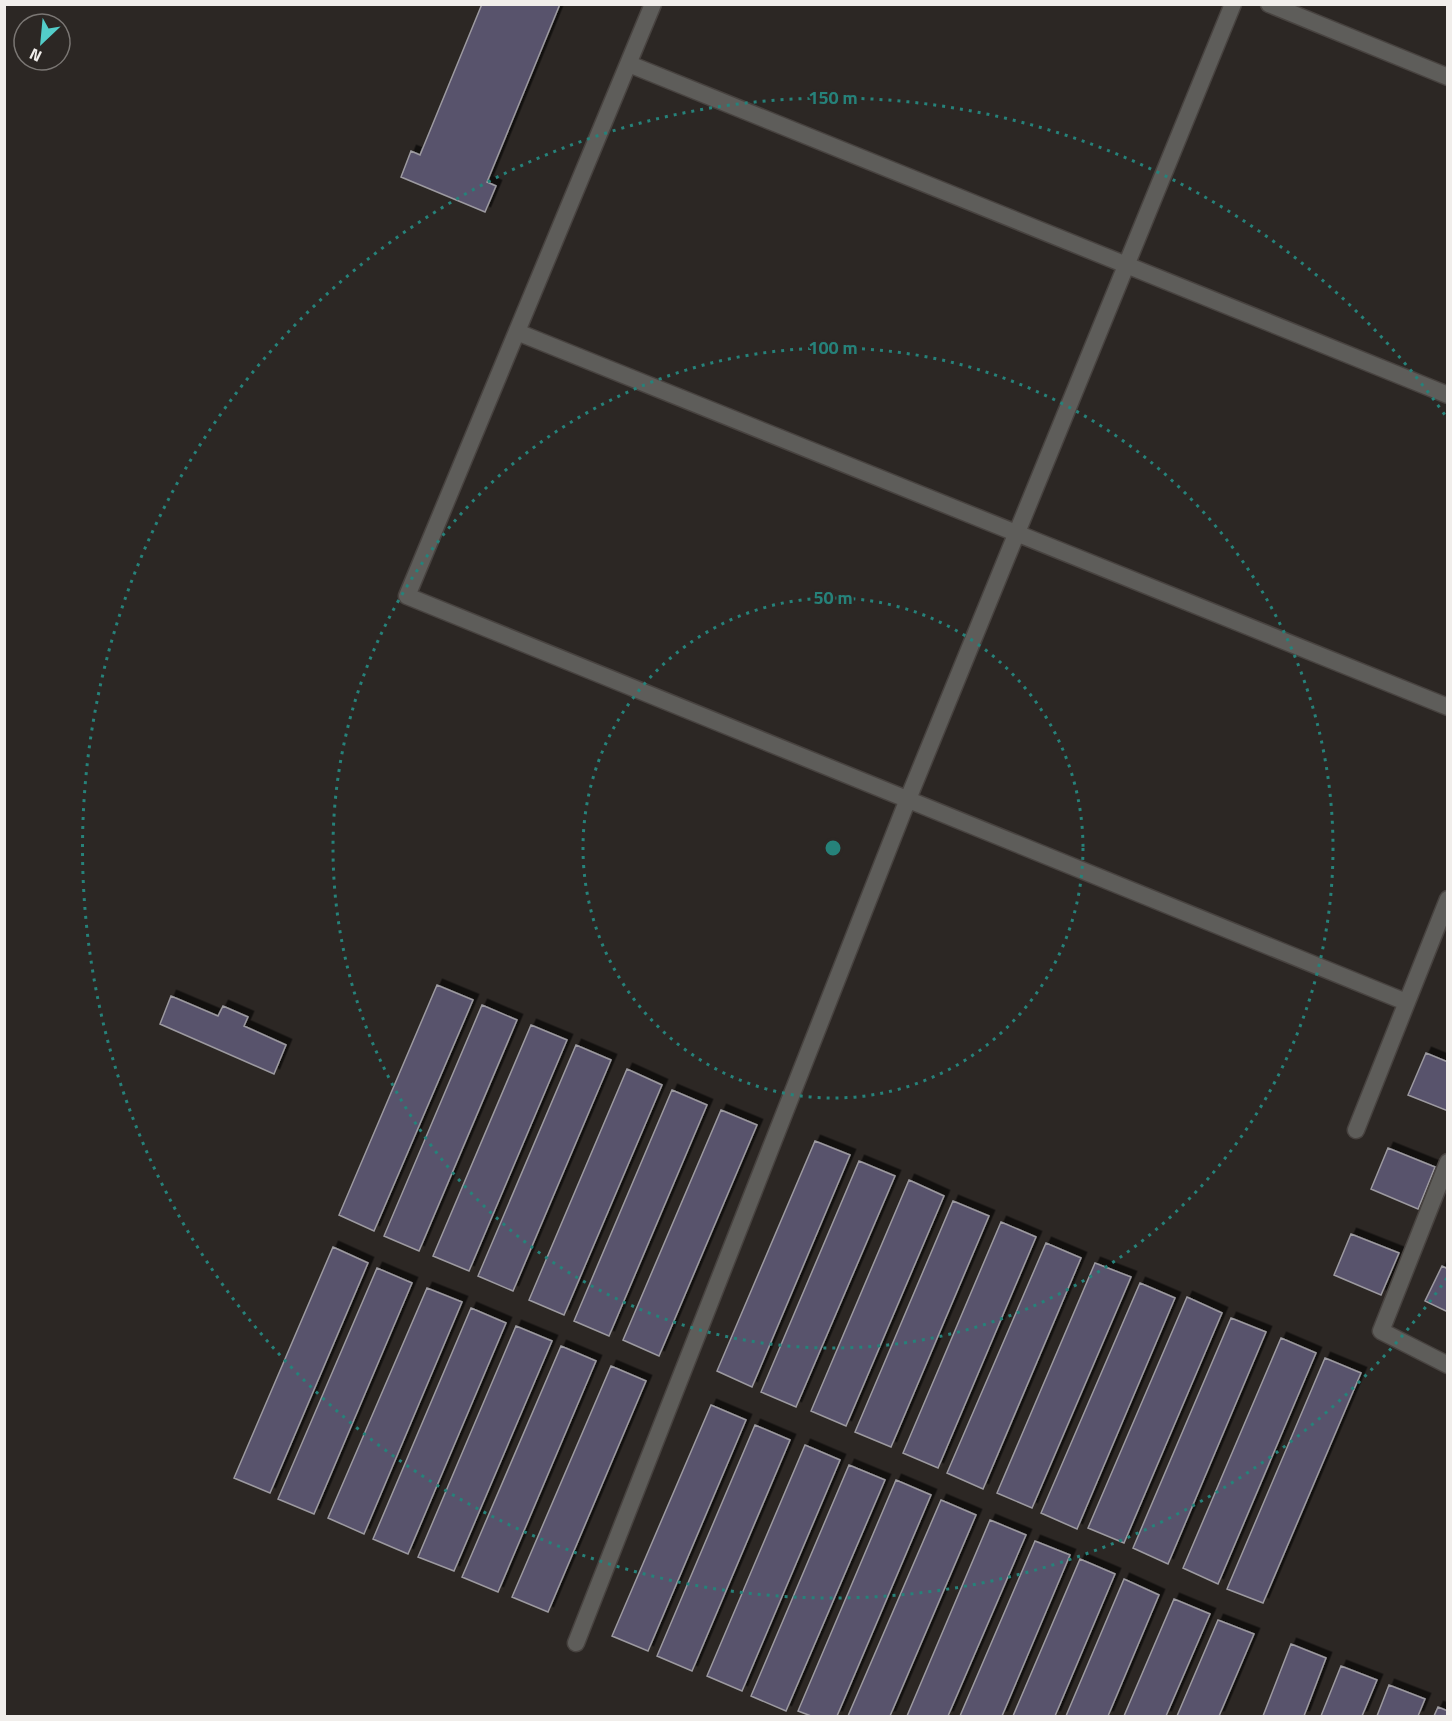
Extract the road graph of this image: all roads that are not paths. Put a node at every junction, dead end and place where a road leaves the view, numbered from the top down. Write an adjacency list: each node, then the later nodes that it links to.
1 (653, 4): 4 (street)
2 (1233, 4): 6 (street)
3 (1269, 4): 5 (street)
4 (629, 64): 6 (street); 7 (street)
5 (1448, 77)
6 (1127, 266): 8 (street); 9 (street)
7 (517, 332): 9 (street); 11 (street)
8 (1448, 395)
9 (1017, 533): 10 (street); 11 (street)
10 (1448, 708)
11 (908, 799): 13 (street); 17 (street)
12 (1448, 899): 13 (street)
13 (1406, 1002): 14 (street)
14 (1356, 1130)
15 (1448, 1162): 16 (street)
16 (1448, 1365)
17 (576, 1643)

